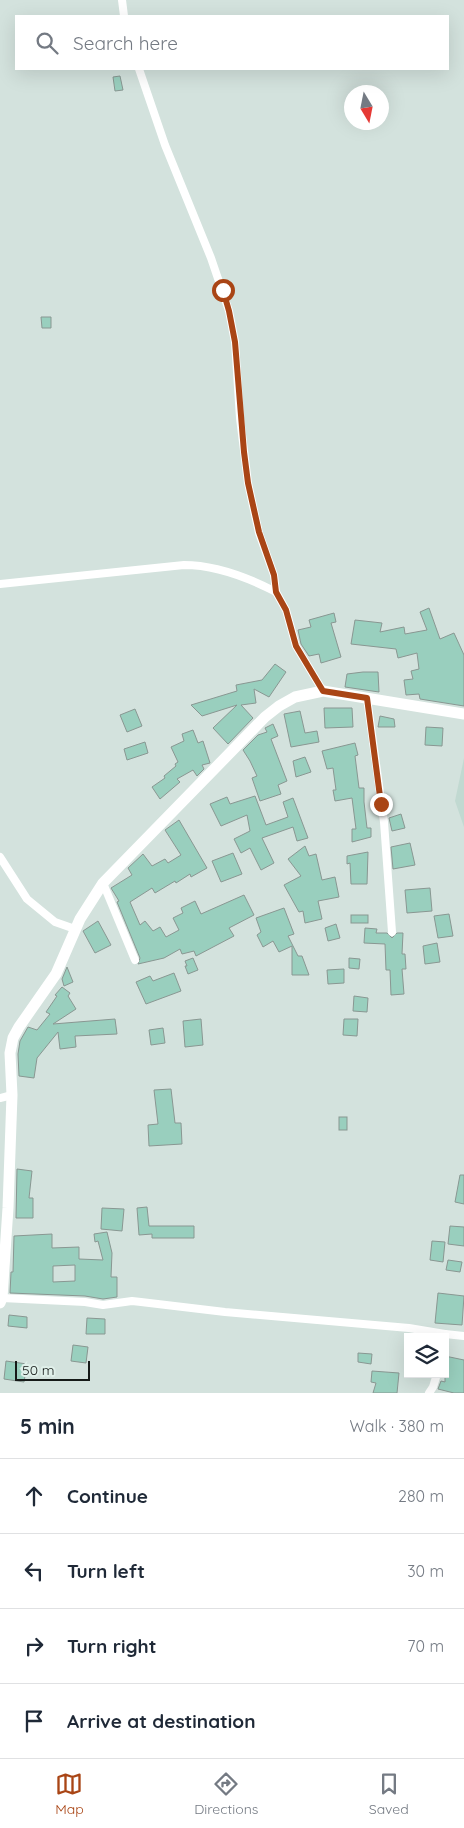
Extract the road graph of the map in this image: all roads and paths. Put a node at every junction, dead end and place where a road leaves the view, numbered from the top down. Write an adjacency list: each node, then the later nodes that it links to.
1 (122, 0): 2 (street)
2 (124, 15)
3 (139, 70): 5 (street)
4 (0, 584): 5 (street)
5 (276, 592): 6 (street)
6 (323, 691): 7 (street); 10 (street)
7 (367, 698): 8 (street); 12 (street)
8 (464, 714)
9 (0, 857): 11 (street)
10 (103, 883): 11 (street); 13 (street)
11 (76, 929): 14 (street)
12 (392, 932)
13 (135, 960)
14 (12, 1095): 15 (street); 16 (street)
15 (0, 1098)
16 (1, 1300): 17 (street)
17 (434, 1333)
18 (449, 1335): 19 (street)
19 (464, 1336)
20 (436, 1378): 21 (street)
21 (429, 1393)

